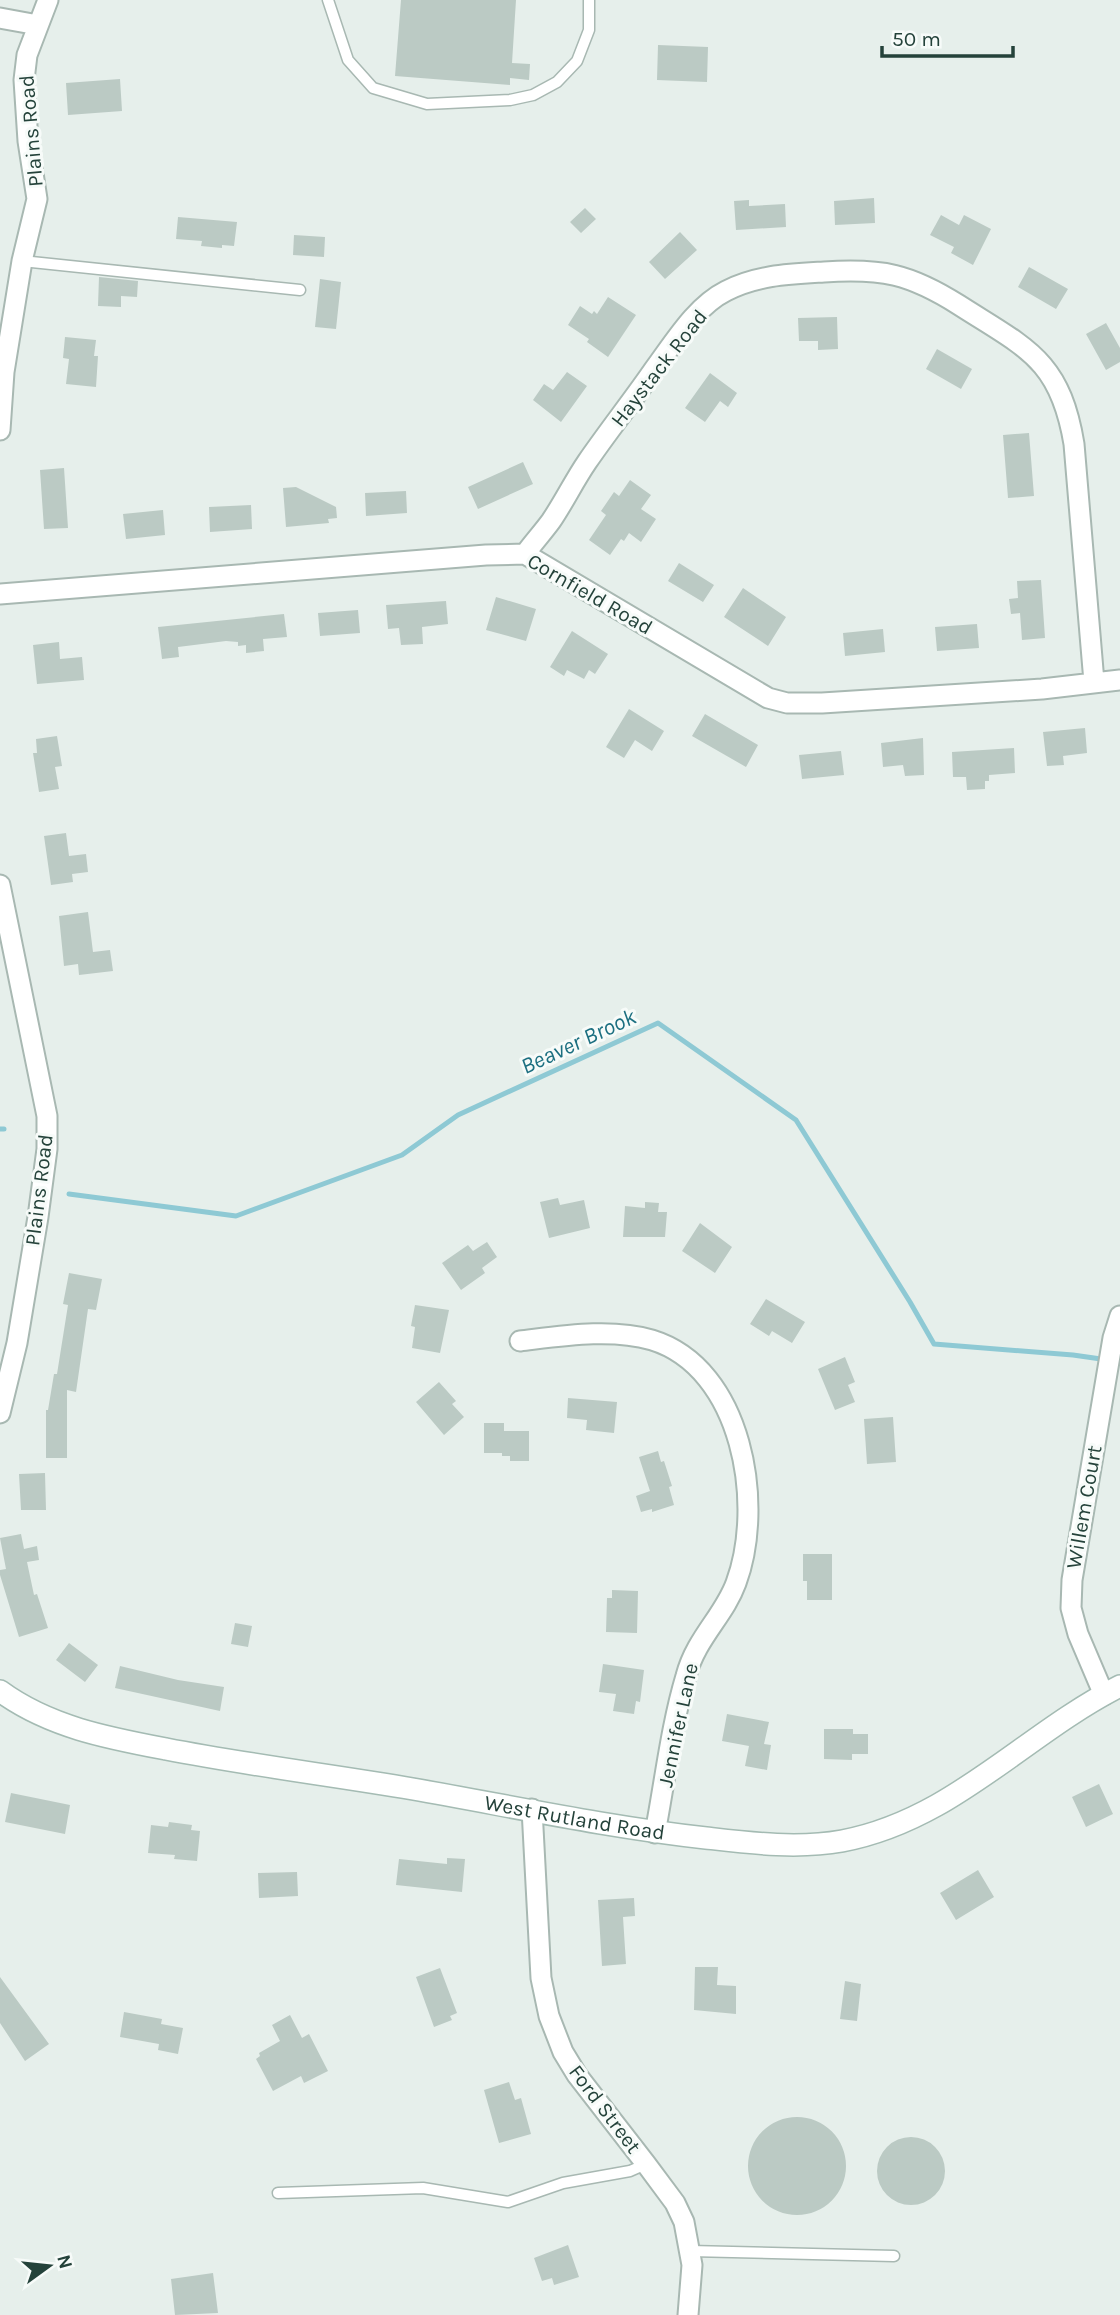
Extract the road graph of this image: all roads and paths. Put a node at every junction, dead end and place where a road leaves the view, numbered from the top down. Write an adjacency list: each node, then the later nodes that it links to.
1 (48, 0): 5 (street, Plains Road)
2 (328, 0): 3 (lane)
3 (589, 0)
4 (0, 18): 5 (street)
5 (38, 25): 6 (street, Plains Road)
6 (22, 261): 7 (lane); 8 (street, Plains Road)
7 (300, 290)
8 (2, 372): 9 (street, Plains Road)
9 (0, 430)
10 (525, 554): 11 (street, Cornfield Road); 13 (street, Cornfield Road); 13 (street, Haystack Road)
11 (0, 594)
12 (1120, 680): 13 (street, Cornfield Road)
13 (1094, 682)
14 (0, 885): 15 (street, Plains Road)
15 (10, 986): 18 (street, Plains Road)
16 (1120, 1316): 20 (street, Willem Court)
17 (520, 1341): 22 (street, Jennifer Lane)
18 (0, 1413)
19 (0, 1691): 21 (main road, West Rutland Road)
20 (1112, 1691): 22 (main road, West Rutland Road)
21 (532, 1810): 22 (main road, West Rutland Road); 23 (street, Ford Street)
22 (655, 1832)
23 (646, 2164): 24 (lane); 25 (street, Ford Street)
24 (278, 2193)
25 (690, 2250): 26 (lane); 27 (street, Ford Street)
26 (894, 2256)
27 (688, 2315)

